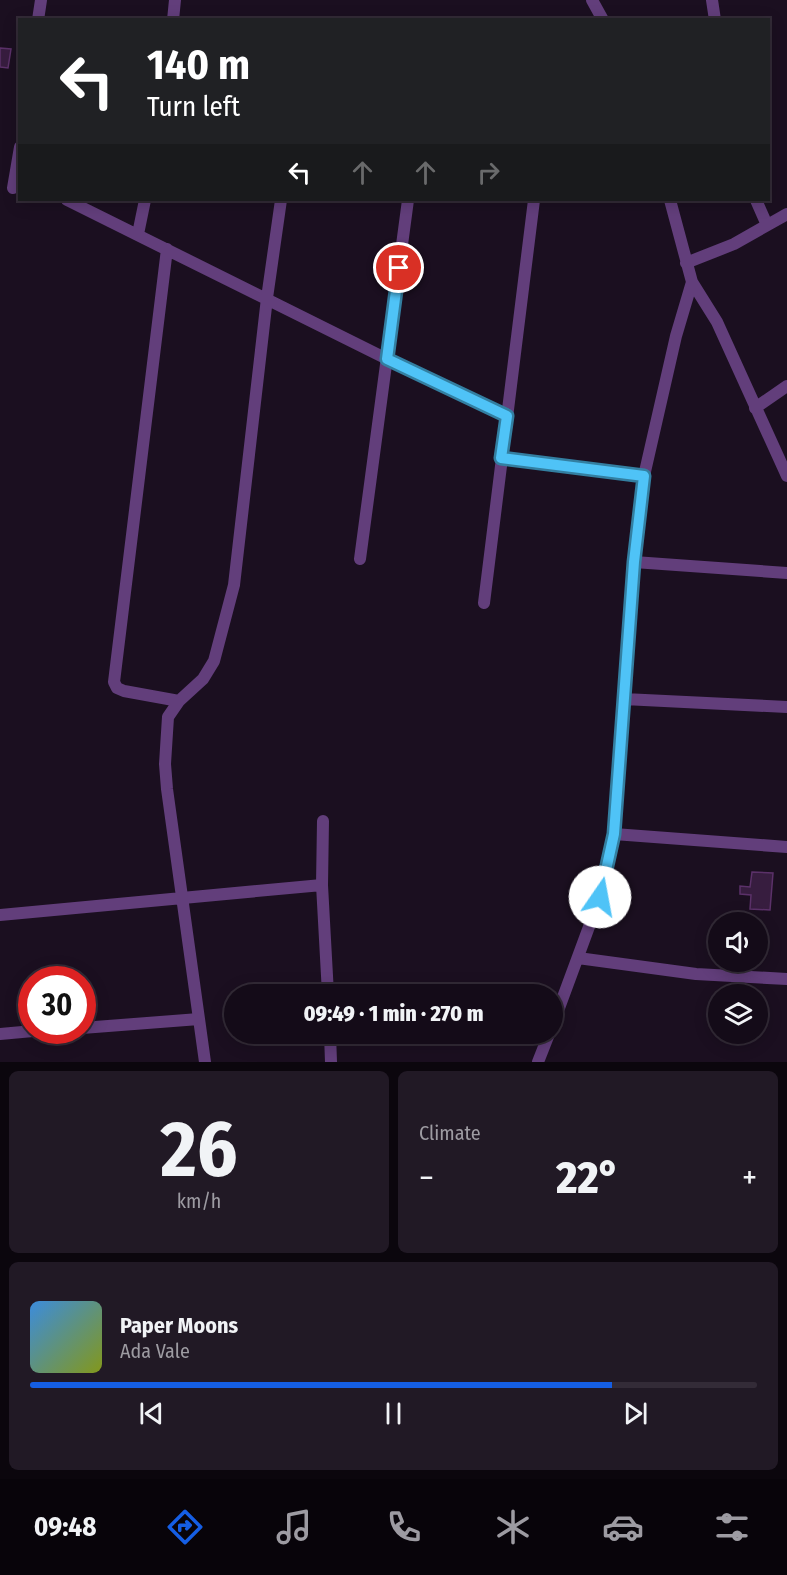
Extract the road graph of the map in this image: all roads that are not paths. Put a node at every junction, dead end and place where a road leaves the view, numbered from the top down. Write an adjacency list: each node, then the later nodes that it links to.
1 (41, 0): 5 (street)
2 (175, 0): 6 (street)
3 (592, 0): 7 (street)
4 (712, 0): 8 (street)
5 (38, 18)
6 (173, 18)
7 (602, 18)
8 (714, 18)
9 (18, 168): 11 (street)
10 (0, 187): 11 (street)
11 (16, 188)
12 (69, 201): 21 (street)
13 (145, 201): 21 (street)
14 (281, 201): 25 (street)
15 (408, 201): 26 (street)
16 (534, 201): 29 (street)
17 (670, 201): 23 (street)
18 (756, 201): 20 (street)
19 (787, 214): 20 (street)
20 (767, 225): 23 (street)
21 (138, 234): 22 (street)
22 (167, 249): 25 (street); 38 (street)
23 (686, 263): 24 (street)
24 (692, 282): 28 (street); 31 (street)
25 (267, 298): 26 (street); 38 (street)
26 (387, 359): 29 (street); 33 (street)
27 (787, 386): 28 (street)
28 (755, 408): 32 (street)
29 (507, 416): 30 (street)
30 (501, 458): 31 (street); 36 (street)
31 (644, 476): 34 (street)
32 (787, 476)
33 (360, 559)
34 (634, 562): 35 (street); 37 (street)
35 (787, 573)
36 (484, 603)
37 (624, 699): 39 (street); 41 (street)
38 (179, 701): 44 (street)
39 (787, 707)
40 (323, 820): 43 (street)
41 (614, 834): 42 (street); 46 (street)
42 (787, 847)
43 (322, 885): 44 (street); 48 (street)
44 (183, 897): 45 (street); 50 (street)
45 (0, 915)
46 (578, 958): 47 (street); 49 (street)
47 (787, 979)
48 (327, 984)
49 (563, 998)
50 (200, 1019): 51 (street); 56 (street)
51 (96, 1027)
52 (18, 1032): 53 (street)
53 (0, 1034)
54 (330, 1044): 57 (street)
55 (545, 1044): 58 (street)
56 (205, 1062)
57 (331, 1062)
58 (538, 1062)

